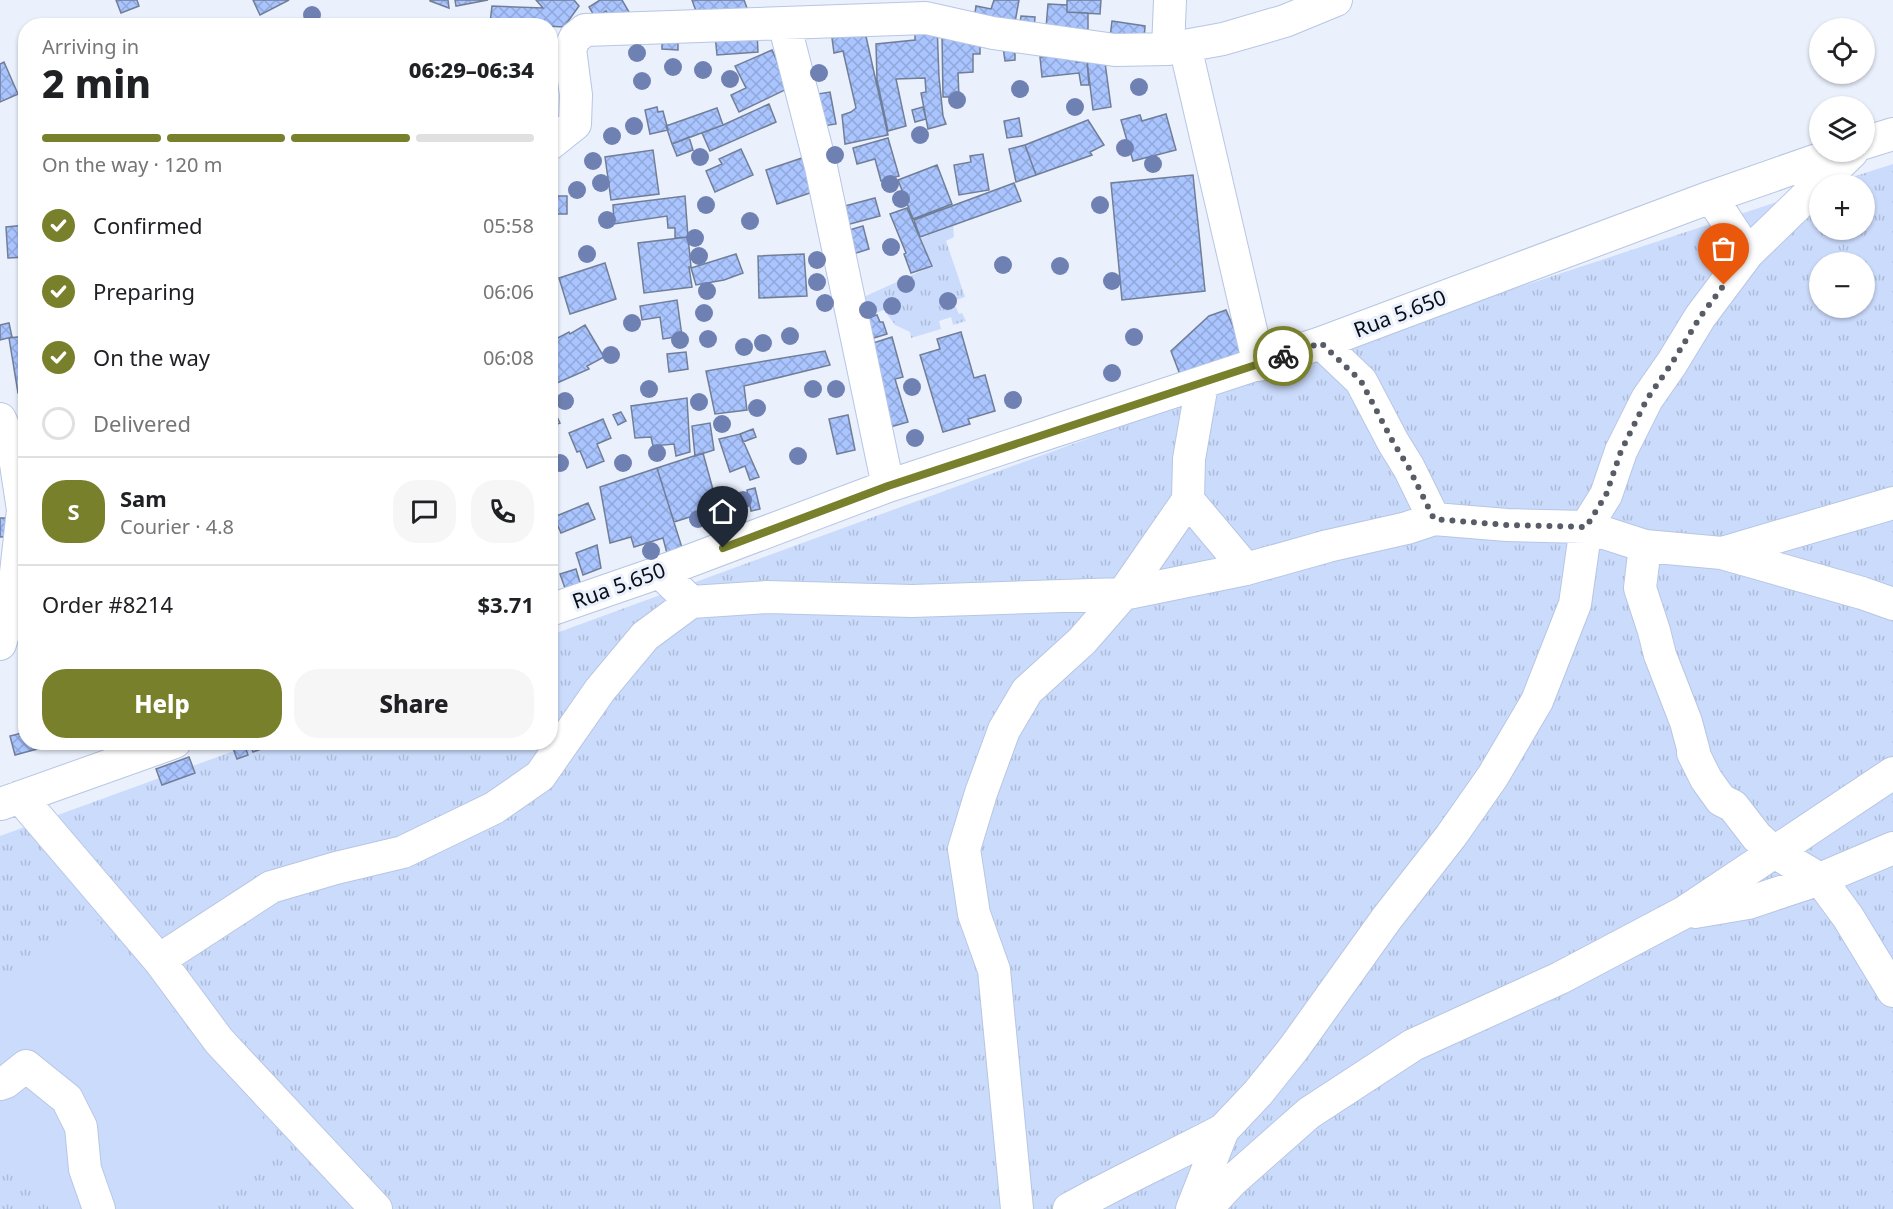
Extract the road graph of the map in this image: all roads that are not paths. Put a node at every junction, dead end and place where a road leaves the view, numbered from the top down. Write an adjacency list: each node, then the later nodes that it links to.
1 (1170, 0): 4 (street)
2 (1336, 0): 4 (street)
3 (784, 24): 4 (street); 6 (street); 17 (street)
4 (1176, 47): 13 (street)
5 (1893, 134): 7 (street)
6 (558, 138)
7 (1875, 140)
8 (1811, 162): 10 (street, Rua 5.650)
9 (1842, 162): 11 (street)
10 (1711, 197): 11 (street); 12 (street, Rua 5.650)
11 (1748, 253): 21 (street)
12 (1321, 343): 13 (street, Rua 5.650); 20 (street)
13 (1259, 365): 14 (street, Rua 5.650)
14 (1202, 384): 17 (street, Rua 5.650); 18 (street)
15 (0, 419): 16 (street)
16 (18, 477)
17 (888, 486): 26 (street, Rua 5.650)
18 (1188, 500): 25 (street); 27 (street)
19 (1893, 503): 23 (street)
20 (1434, 519): 21 (street); 25 (street)
21 (1586, 527): 22 (street); 42 (street)
22 (1645, 546): 23 (street); 36 (street)
23 (1722, 553): 29 (street)
24 (18, 555): 31 (street)
25 (1246, 569): 27 (street)
26 (660, 572): 28 (street); 30 (street, Rua 5.650)
27 (1123, 594): 28 (street); 45 (street)
28 (691, 602): 39 (street)
29 (1893, 604)
30 (558, 607)
31 (0, 644)
32 (153, 750): 34 (street)
33 (1893, 773): 36 (street)
34 (10, 801): 39 (street)
35 (1893, 848): 37 (street)
36 (1774, 852): 37 (street); 38 (street)
37 (1820, 879): 38 (street); 40 (street)
38 (1683, 914): 48 (street)
39 (159, 960): 44 (street)
40 (1893, 991)
41 (0, 1084): 43 (street)
42 (1223, 1130): 46 (street); 47 (street)
43 (99, 1209)
44 (376, 1209)
45 (1017, 1209)
46 (1069, 1209)
47 (1192, 1209)
48 (1206, 1209)

